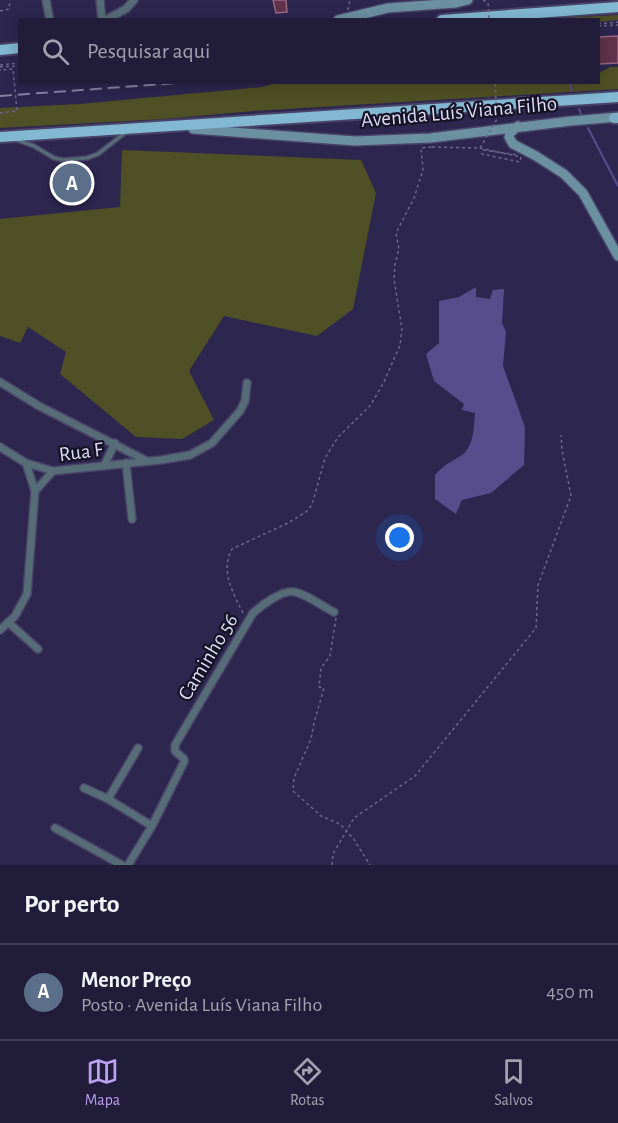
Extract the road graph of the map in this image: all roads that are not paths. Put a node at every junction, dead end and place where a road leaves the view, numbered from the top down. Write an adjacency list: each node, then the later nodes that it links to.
1 (46, 0): 6 (street)
2 (100, 0): 7 (street)
3 (134, 0): 8 (street)
4 (468, 0): 9 (main road)
5 (618, 7): 10 (highway)
6 (50, 18)
7 (103, 18)
8 (107, 18)
9 (344, 18)
10 (468, 18)
11 (18, 48): 12 (highway)
12 (0, 50)
13 (618, 97): 16 (highway, Avenida Luís Viana Filho)
14 (615, 118): 15 (main road, Avenida Luís Viana Filho)
15 (518, 126): 16 (main road, Avenida Luís Viana Filho); 19 (main road)
16 (160, 127): 17 (highway, Avenida Luís Viana Filho)
17 (130, 128): 18 (highway, Avenida Luís Viana Filho); 18 (lane)
18 (5, 137)
19 (618, 256)
20 (0, 382): 22 (street)
21 (247, 383): 24 (street, Rua F)
22 (115, 443): 24 (street); 27 (street)
23 (0, 447): 25 (street)
24 (147, 461): 26 (street, Rua F)
25 (26, 463): 28 (street); 29 (street)
26 (126, 463): 27 (street, Rua F); 30 (street)
27 (104, 466): 28 (street, Rua F)
28 (53, 471): 29 (street, Rua F)
29 (35, 491): 32 (street)
30 (132, 519)
31 (334, 612): 38 (street, Caminho 56)
32 (9, 623): 33 (street); 34 (street)
33 (0, 630)
34 (38, 649)
35 (138, 748): 37 (street)
36 (84, 788): 37 (street)
37 (108, 799): 38 (street)
38 (152, 826): 41 (street)
39 (55, 828): 40 (street)
40 (122, 865)
41 (128, 865)

